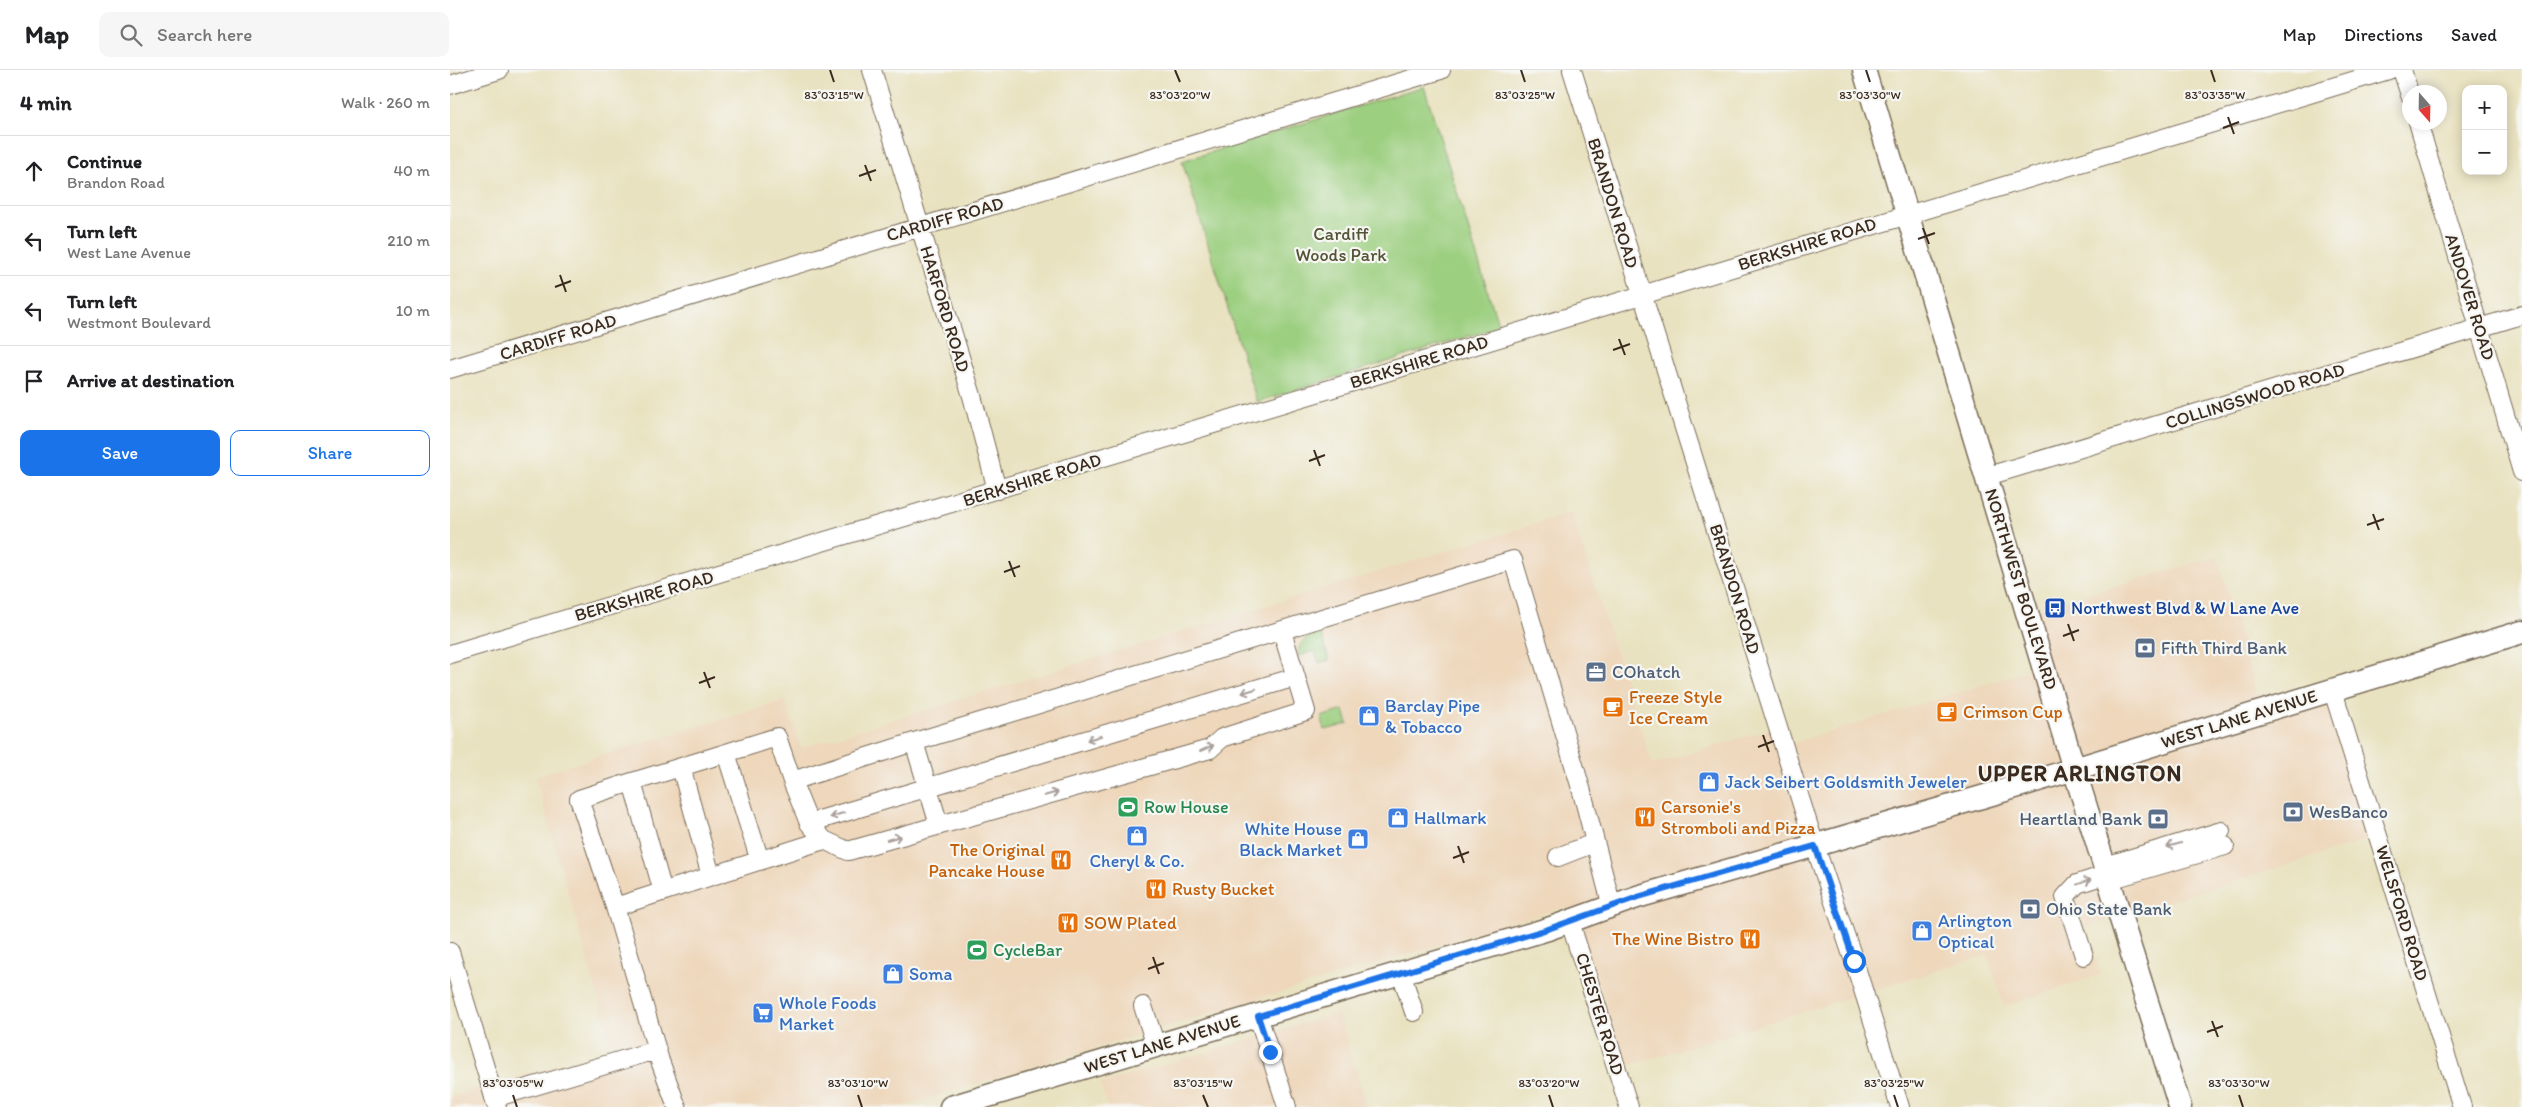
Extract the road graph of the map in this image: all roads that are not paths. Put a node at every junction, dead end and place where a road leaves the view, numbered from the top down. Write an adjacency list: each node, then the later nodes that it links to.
1 (499, 70): 8 (street)
2 (872, 70): 12 (street, HARFORD ROAD)
3 (1441, 70): 12 (street, CARDIFF ROAD)
4 (1572, 70): 13 (street, BRANDON ROAD)
5 (1864, 70): 11 (main road, NORTHWEST BOULEVARD)
6 (2389, 70): 11 (street, BERKSHIRE ROAD)
7 (2402, 70): 9 (street)
8 (450, 85)
9 (2407, 85)
10 (2420, 130): 15 (street, ANDOVER ROAD)
11 (1907, 214): 13 (street, BERKSHIRE ROAD); 18 (main road, NORTHWEST BOULEVARD)
12 (919, 226): 16 (street, CARDIFF ROAD); 19 (street, HARFORD ROAD)
13 (1642, 293): 19 (street, BERKSHIRE ROAD); 37 (street, BRANDON ROAD)
14 (2522, 315): 15 (street, COLLINGSWOOD ROAD)
15 (2479, 328): 17 (street, ANDOVER ROAD); 18 (street, COLLINGSWOOD ROAD)
16 (450, 369)
17 (2522, 472)
18 (1988, 476): 28 (main road, NORTHWEST BOULEVARD)
19 (997, 490): 22 (street, BERKSHIRE ROAD)
20 (1282, 631): 23 (street); 25 (street); 36 (street)
21 (2522, 632): 24 (main road, WEST LANE AVENUE)
22 (450, 654)
23 (1296, 677): 31 (street, one-way to 31); 33 (street, one-way to 23)
24 (2333, 691): 28 (main road, WEST LANE AVENUE); 61 (street, WELSFORD ROAD)
25 (914, 742): 29 (street); 31 (street)
26 (726, 753): 27 (street); 29 (street); 39 (street)
27 (681, 767): 30 (street); 41 (street)
28 (2074, 769): 37 (main road, WEST LANE AVENUE); 40 (main road, NORTHWEST BOULEVARD)
29 (792, 781): 32 (street)
30 (632, 782): 42 (street); 43 (street)
31 (928, 788): 32 (street, one-way to 32); 33 (street)
32 (809, 823): 35 (street)
33 (939, 825): 35 (street, one-way to 33)
34 (2223, 838): 40 (street, one-way to 40)
35 (824, 840): 39 (street)
36 (1594, 843): 38 (street); 44 (street)
37 (1815, 846): 44 (main road, WEST LANE AVENUE); 59 (street, BRANDON ROAD)
38 (1558, 858)
39 (760, 860): 41 (street)
40 (2107, 873): 47 (street, one-way to 40); 60 (main road, NORTHWEST BOULEVARD)
41 (711, 876): 42 (street)
42 (663, 892): 43 (street)
43 (615, 907): 53 (street)
44 (1612, 907): 45 (main road, WEST LANE AVENUE)
45 (1570, 922): 48 (main road, WEST LANE AVENUE); 58 (street, CHESTER ROAD)
46 (450, 952): 54 (street)
47 (2084, 956)
48 (1401, 972): 50 (street); 51 (main road, WEST LANE AVENUE)
49 (1144, 1006): 52 (street)
50 (1414, 1012)
51 (1258, 1016): 52 (main road, WEST LANE AVENUE); 57 (street)
52 (1156, 1046): 56 (main road, WEST LANE AVENUE)
53 (656, 1050): 54 (street); 55 (street)
54 (495, 1102)
55 (677, 1107)
56 (951, 1107)
57 (1287, 1107)
58 (1629, 1107)
59 (1900, 1107)
60 (2180, 1107)
61 (2462, 1107)

